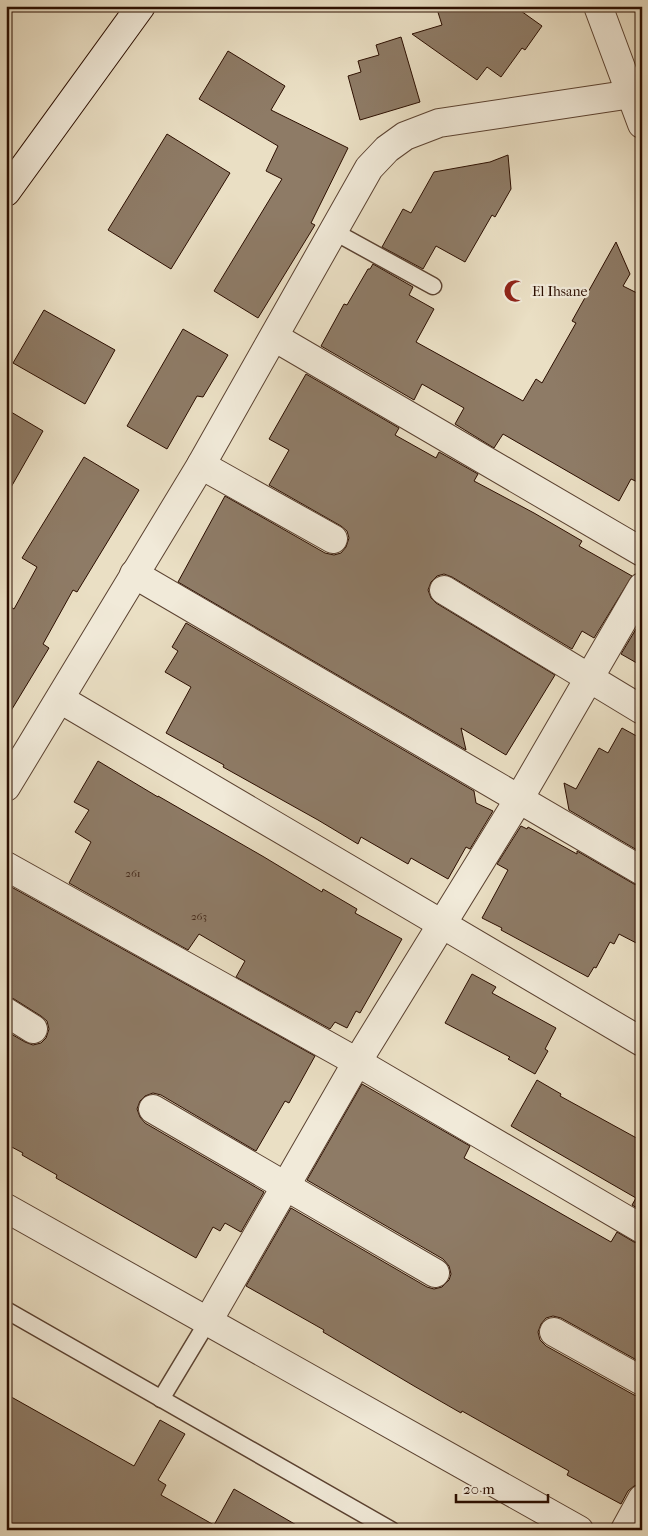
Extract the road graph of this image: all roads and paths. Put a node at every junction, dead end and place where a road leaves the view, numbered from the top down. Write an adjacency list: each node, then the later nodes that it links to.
1 (141, 6): 5 (street)
2 (598, 6): 3 (street)
3 (637, 93): 4 (street); 6 (street)
4 (642, 124)
5 (6, 192)
6 (333, 230): 7 (lane); 8 (street)
7 (433, 286)
8 (274, 337): 9 (street); 11 (street)
9 (201, 465): 10 (street); 12 (street)
10 (333, 539)
11 (642, 552)
12 (134, 574): 16 (street); 19 (street)
13 (642, 587): 15 (street)
14 (444, 590): 15 (street)
15 (588, 678): 17 (street); 19 (street)
16 (60, 699): 18 (street); 22 (street)
17 (642, 710)
18 (6, 787)
19 (519, 799): 21 (street); 22 (street)
20 (6, 866): 26 (street)
21 (642, 871)
22 (442, 924): 25 (street); 26 (street)
23 (6, 1012): 24 (street)
24 (33, 1029)
25 (642, 1042)
26 (357, 1062): 28 (street); 30 (street)
27 (153, 1109): 28 (street)
28 (286, 1186): 31 (street); 33 (street)
29 (6, 1208): 33 (street)
30 (642, 1229)
31 (435, 1274)
32 (6, 1310): 36 (lane)
33 (208, 1321): 36 (lane); 38 (street)
34 (554, 1332): 35 (street)
35 (642, 1381)
36 (161, 1399): 39 (lane)
37 (642, 1499): 41 (street)
38 (552, 1523): 40 (street)
39 (391, 1530)
40 (579, 1530)
41 (624, 1530)

